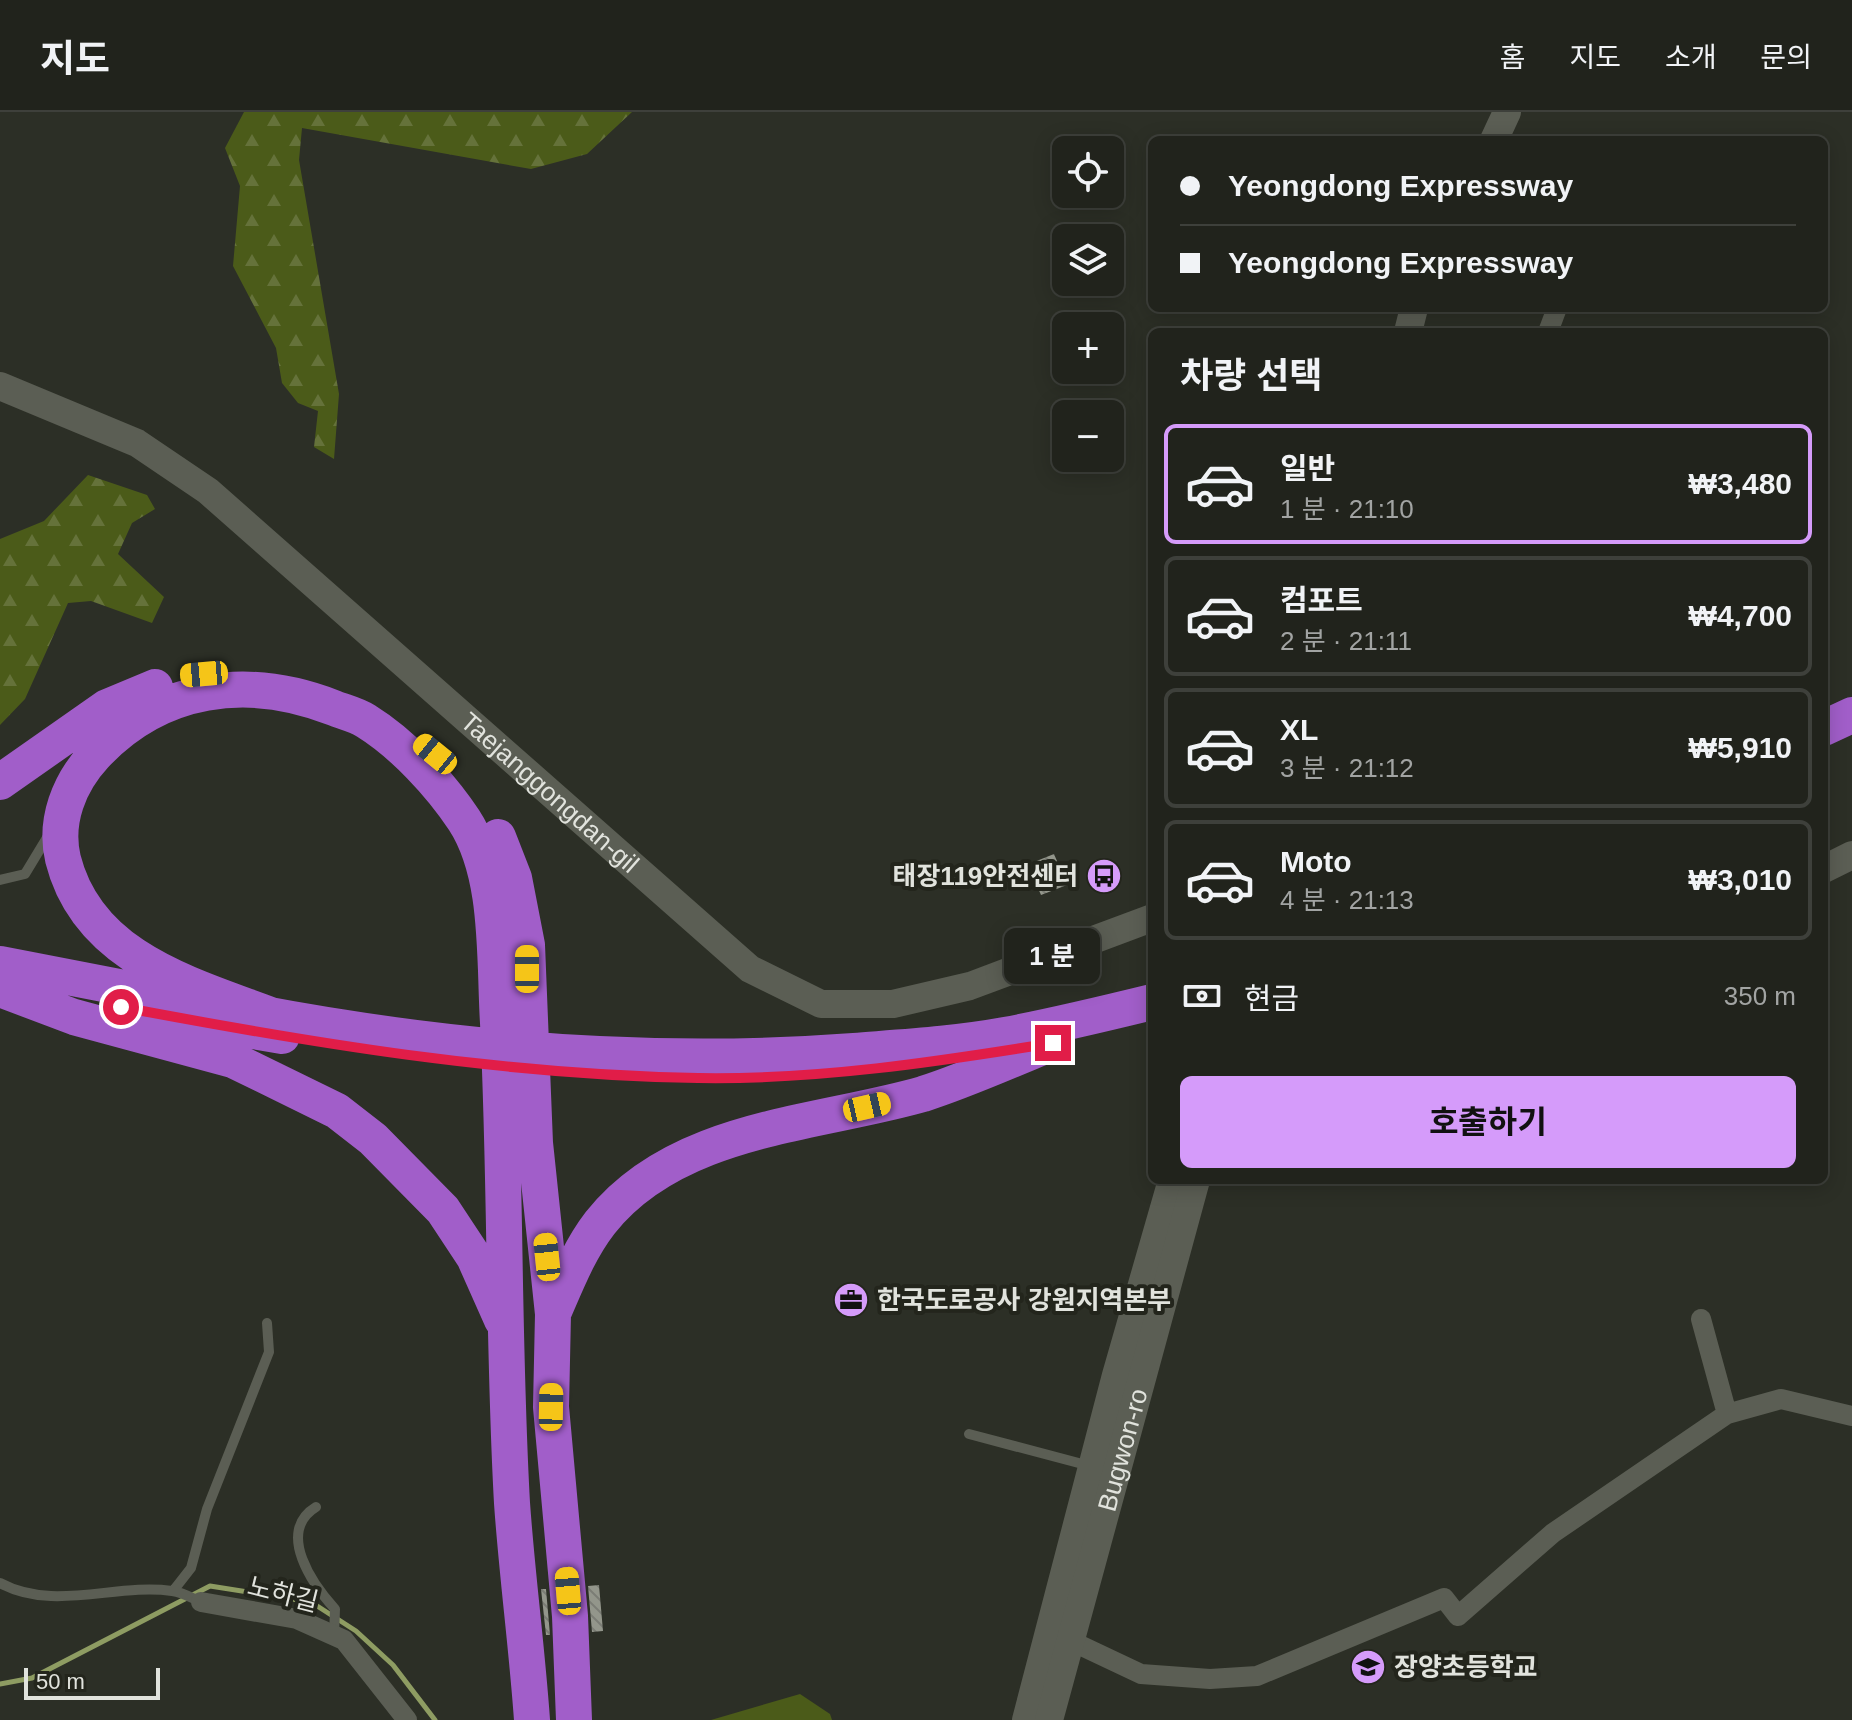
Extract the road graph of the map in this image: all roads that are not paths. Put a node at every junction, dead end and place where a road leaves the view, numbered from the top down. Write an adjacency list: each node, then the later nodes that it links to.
1 (1488, 112): 3 (street)
2 (1507, 112): 4 (street)
3 (1476, 136)
4 (1496, 136)
5 (0, 386): 15 (street, Taejanggongdan-gil)
6 (1852, 715): 7 (highway)
7 (1828, 726)
8 (1852, 740): 9 (highway)
9 (1828, 751)
10 (77, 774): 14 (lane); 18 (highway); 20 (highway)
11 (0, 782): 18 (highway)
12 (1852, 855): 13 (street)
13 (1828, 867)
14 (0, 880)
15 (1148, 919)
16 (0, 964): 20 (highway)
17 (0, 987): 22 (highway); 29 (highway)
18 (511, 989): 23 (highway)
19 (1148, 1003): 20 (highway)
20 (276, 1017)
21 (1148, 1021): 22 (highway)
22 (1053, 1043): 26 (highway)
23 (520, 1144): 26 (highway); 29 (highway)
24 (1171, 1184): 33 (street, Bugwon-ro)
25 (1195, 1184): 33 (street, Bugwon-ro)
26 (553, 1314): 42 (highway)
27 (1701, 1319): 30 (street)
28 (267, 1323): 36 (lane)
29 (508, 1335): 41 (highway)
30 (1727, 1414): 31 (street); 39 (street)
31 (1852, 1416)
32 (969, 1434): 33 (lane)
33 (1104, 1469): 39 (street, Bugwon-ro); 43 (street, Bugwon-ro)
34 (316, 1507): 38 (lane)
35 (0, 1583): 36 (lane)
36 (175, 1592): 37 (lane)
37 (201, 1602): 38 (street, 노하길)
38 (334, 1633): 40 (street, 노하길)
39 (1069, 1640): 44 (street, Bugwon-ro)
40 (407, 1720)
41 (532, 1720)
42 (574, 1720)
43 (1026, 1720)
44 (1049, 1720)

